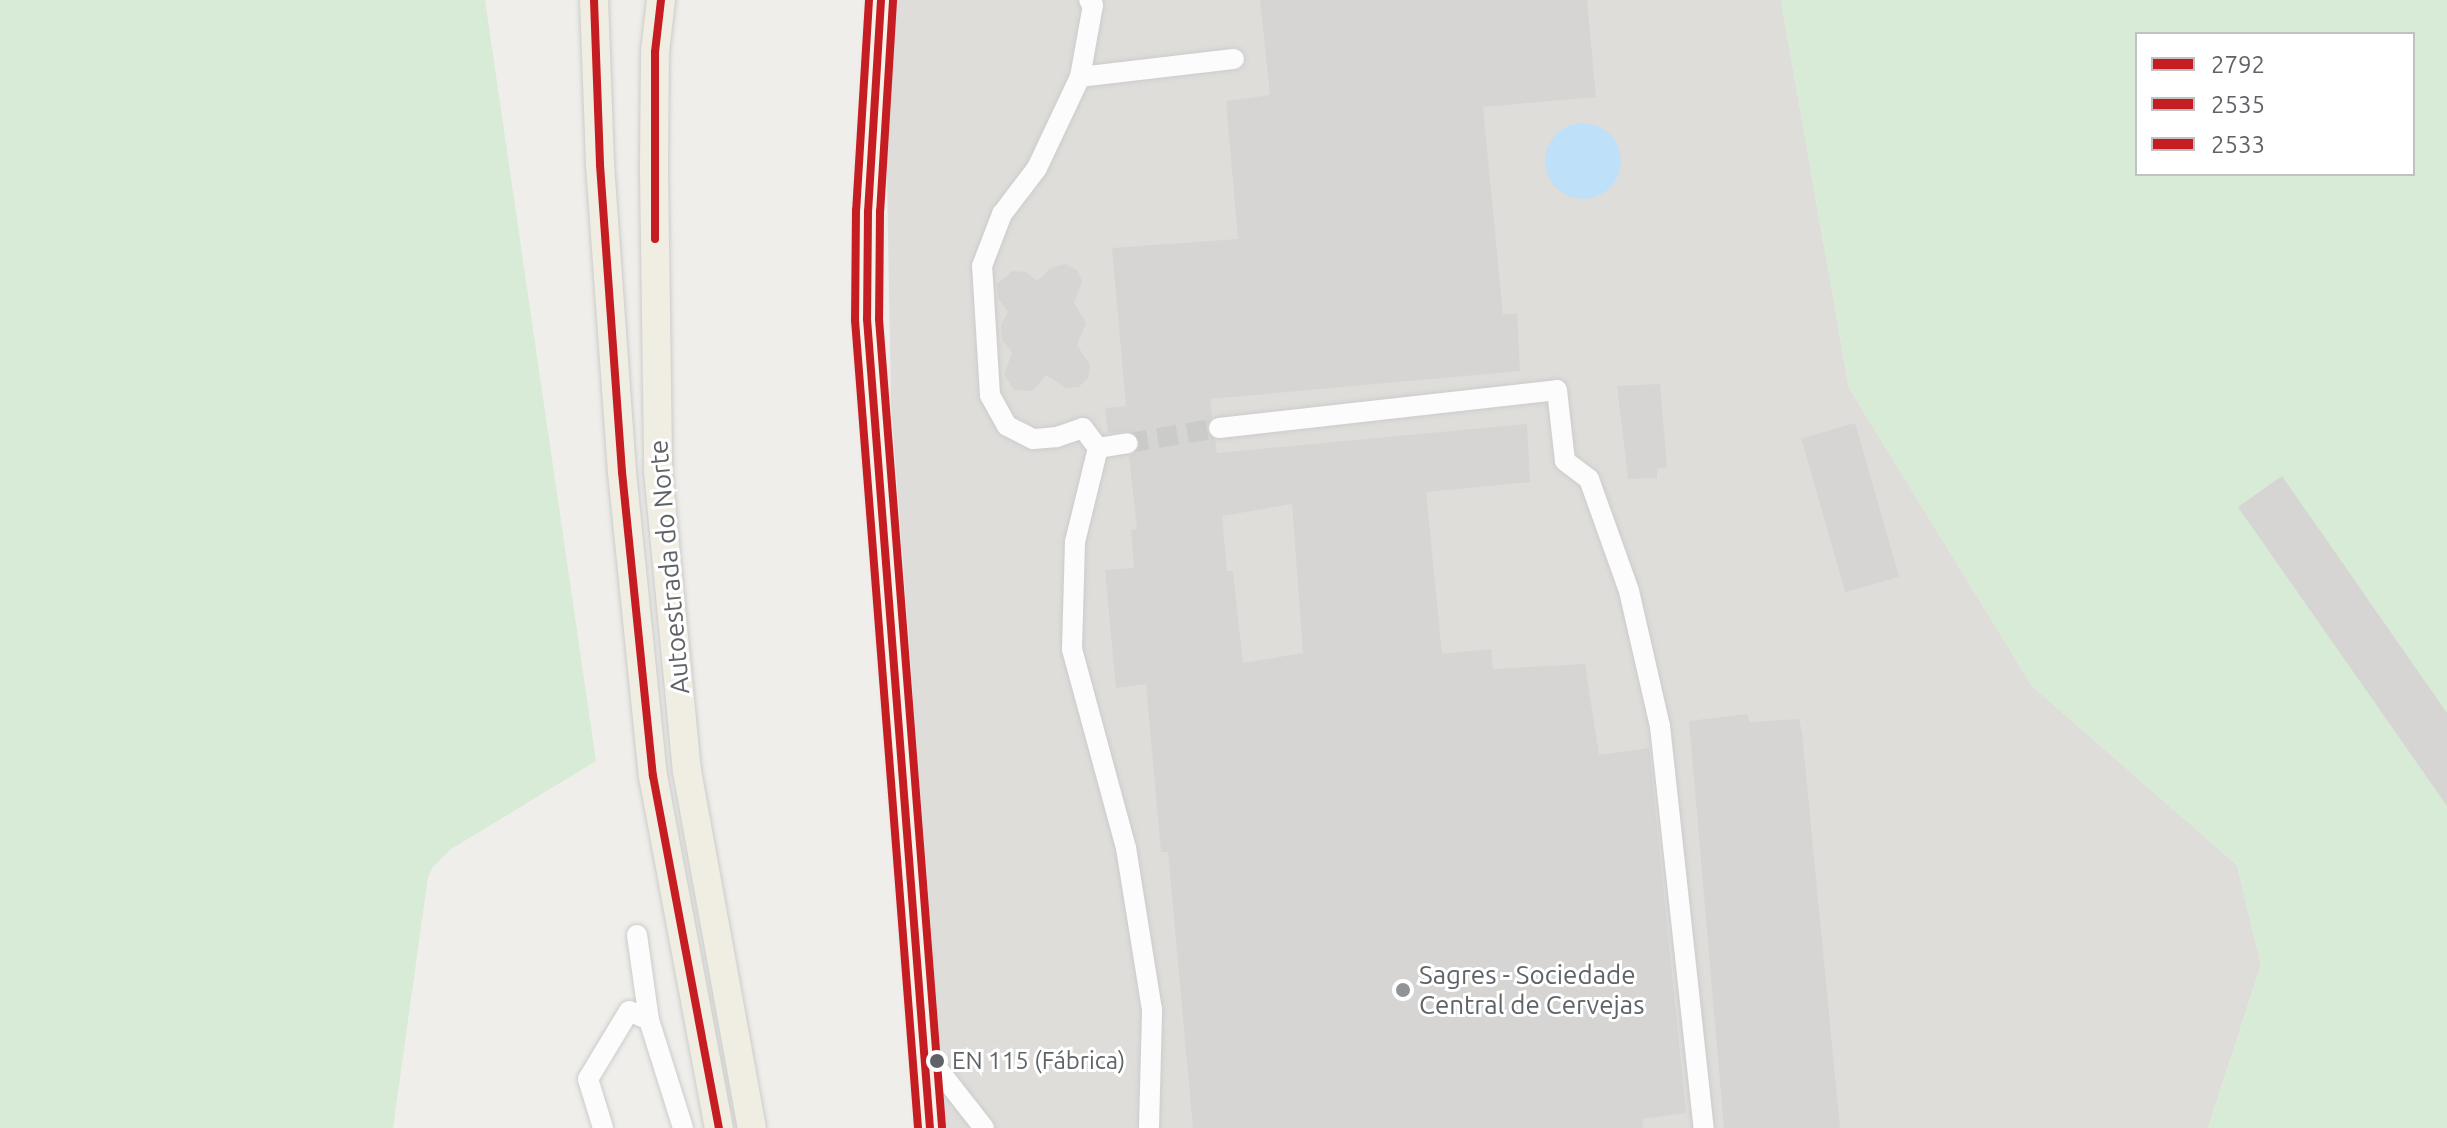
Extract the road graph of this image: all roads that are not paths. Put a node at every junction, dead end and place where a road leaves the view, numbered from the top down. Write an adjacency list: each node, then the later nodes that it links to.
1 (594, 0): 15 (highway, Autoestrada do Norte)
2 (661, 0): 16 (highway, Autoestrada do Norte)
3 (881, 0): 12 (main road)
4 (1089, 0): 6 (street)
5 (1234, 59): 6 (street)
6 (1080, 77): 9 (street)
7 (1219, 428): 20 (street)
8 (1128, 443): 9 (street)
9 (1098, 448): 19 (street)
10 (637, 935): 11 (street)
11 (649, 1020): 13 (street); 14 (street)
12 (923, 1050): 17 (main road); 18 (street)
13 (603, 1128)
14 (683, 1128)
15 (719, 1128)
16 (752, 1128)
17 (930, 1128)
18 (984, 1128)
19 (1149, 1128)
20 (1704, 1128)

